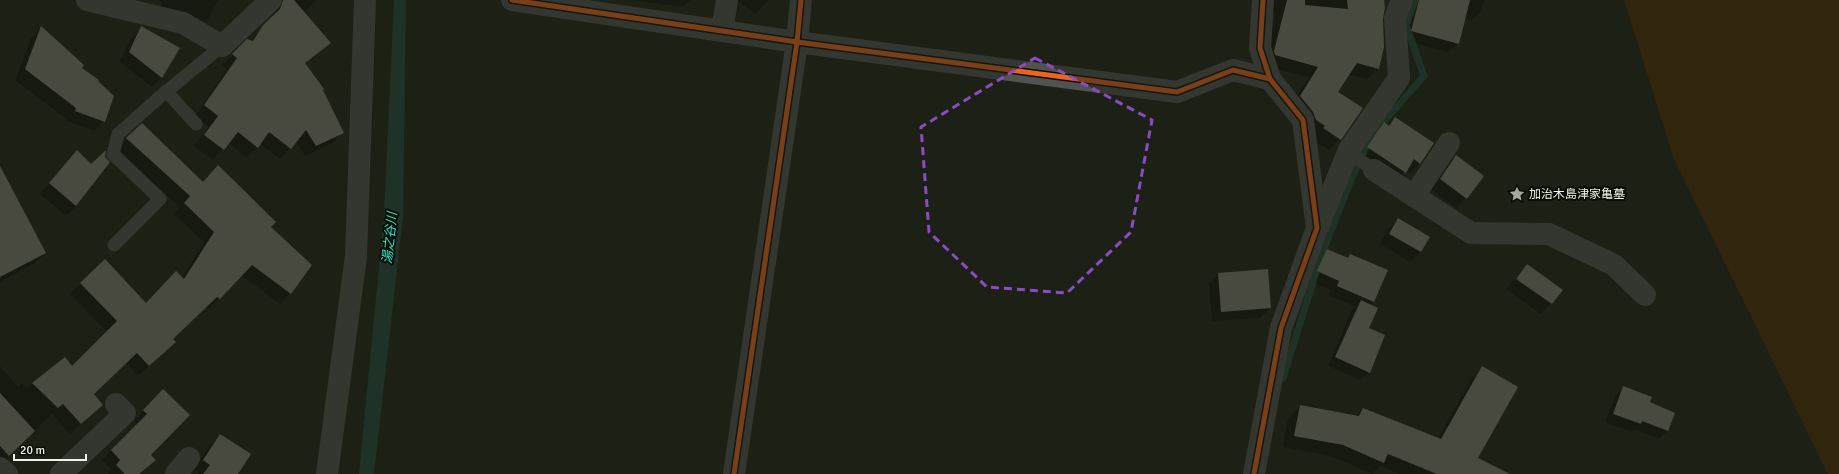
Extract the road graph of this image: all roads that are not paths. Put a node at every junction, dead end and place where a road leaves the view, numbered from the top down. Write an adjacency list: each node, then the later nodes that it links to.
1 (87, 0): 11 (street)
2 (271, 0): 11 (street)
3 (365, 0): 26 (street)
4 (512, 0): 9 (street)
5 (727, 0): 9 (street)
6 (801, 0): 10 (street)
7 (1263, 0): 12 (street)
8 (1402, 0): 16 (street)
9 (722, 31): 10 (street)
10 (797, 42): 12 (street); 27 (street)
11 (222, 46): 13 (lane)
12 (1270, 79): 19 (street)
13 (166, 91): 14 (lane); 20 (lane)
14 (196, 124)
15 (1449, 143): 18 (street)
16 (1352, 153): 17 (lane); 19 (street)
17 (1374, 170): 18 (street)
18 (1414, 196): 21 (street)
19 (1317, 228): 28 (street)
20 (114, 245)
21 (1645, 294)
22 (116, 404): 25 (street)
23 (0, 468): 24 (street)
24 (7, 474)
25 (61, 474)
26 (327, 474)
27 (734, 474)
28 (1254, 474)

